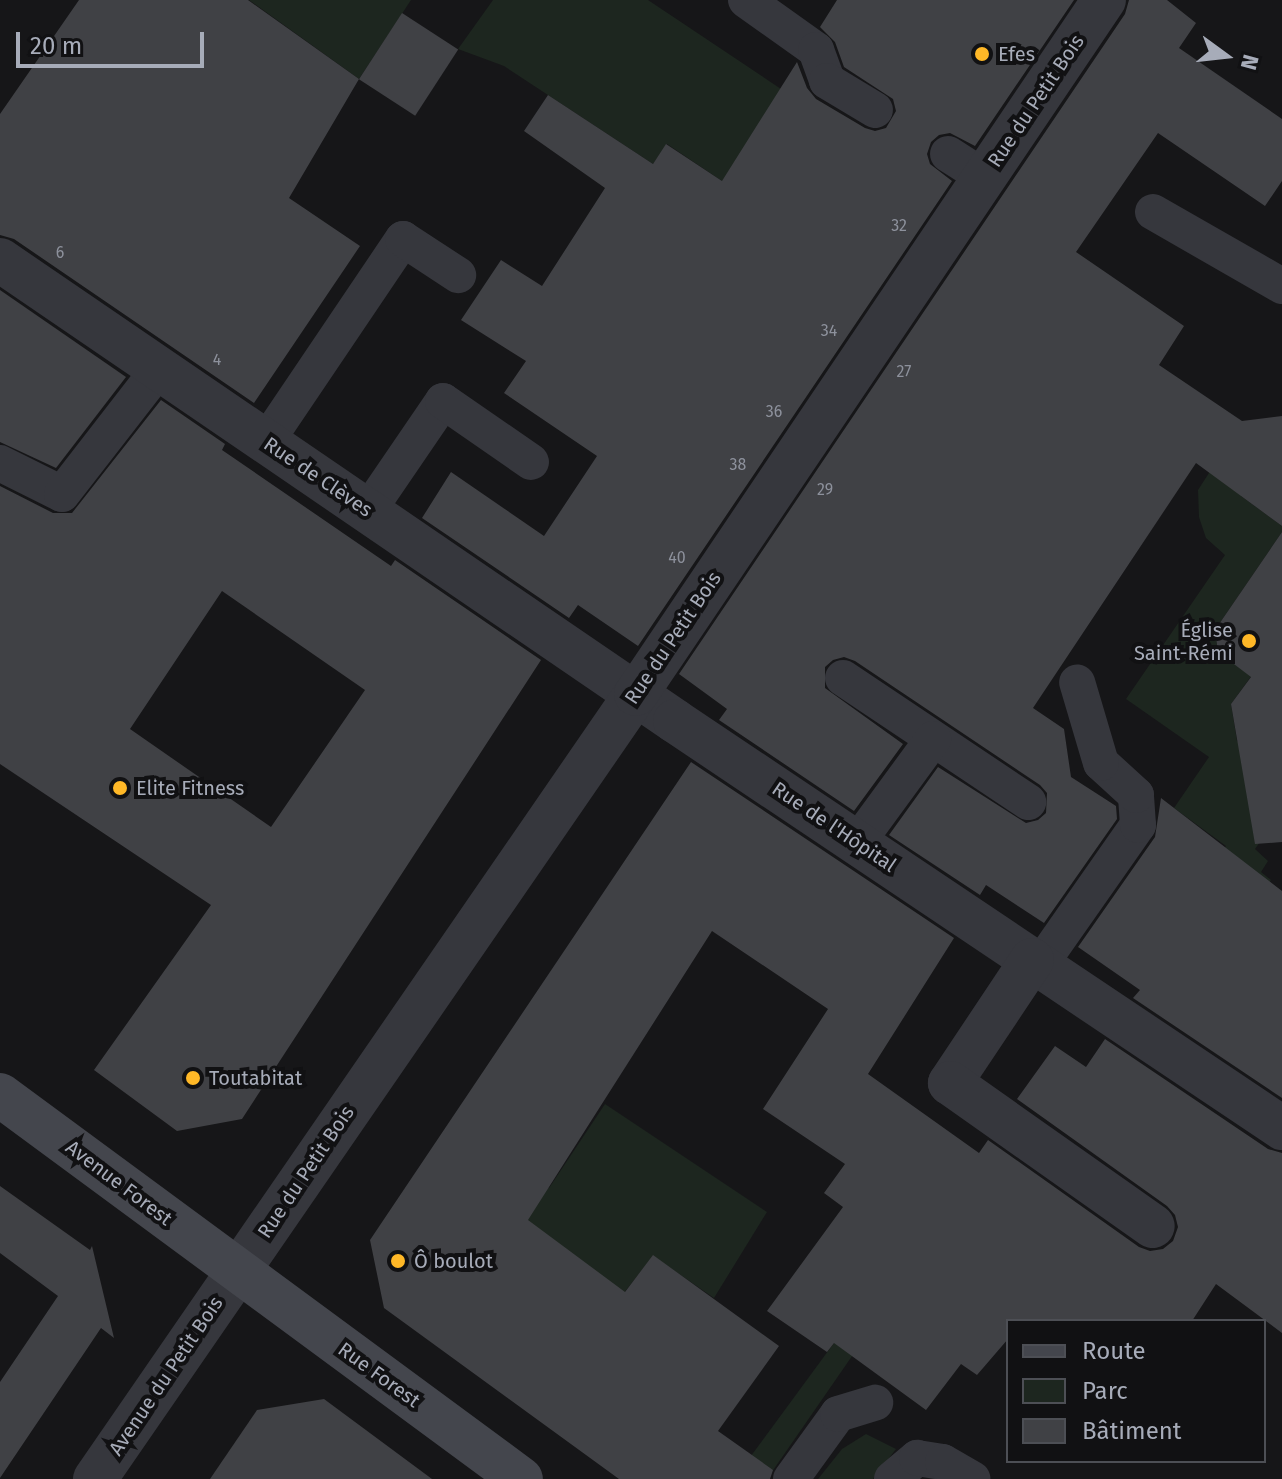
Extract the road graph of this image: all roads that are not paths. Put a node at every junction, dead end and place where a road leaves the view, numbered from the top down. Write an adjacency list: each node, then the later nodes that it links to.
1 (746, 0): 3 (lane)
2 (1104, 0): 5 (street, Rue du Petit Bois)
3 (875, 110)
4 (948, 154): 5 (lane)
5 (984, 177): 17 (street, Rue du Petit Bois)
6 (1153, 212): 9 (lane)
7 (0, 260): 10 (street, Rue de Clèves)
8 (458, 275): 11 (lane)
9 (1282, 286)
10 (159, 369): 11 (street, Rue de Clèves); 13 (lane)
11 (266, 442): 14 (street, Rue de Clèves)
12 (531, 462): 14 (lane)
13 (0, 463)
14 (368, 511): 17 (street, Rue de Clèves)
15 (843, 678): 18 (lane)
16 (1077, 682): 21 (lane)
17 (636, 694): 20 (street, Rue de l'Hôpital); 25 (street, Rue du Petit Bois)
18 (933, 739): 19 (lane); 20 (lane)
19 (1028, 802)
20 (857, 843): 21 (street, Rue de l'Hôpital)
21 (1036, 963): 23 (street, Rue de l'Hôpital); 24 (street)
22 (0, 1095): 25 (main road, Avenue Forest)
23 (1282, 1128)
24 (1153, 1226)
25 (238, 1272): 27 (street, Avenue du Petit Bois); 28 (main road, Rue Forest)
26 (875, 1403): 29 (lane)
27 (95, 1479)
28 (521, 1479)
29 (791, 1479)
30 (892, 1479): 31 (lane)
31 (972, 1479)

